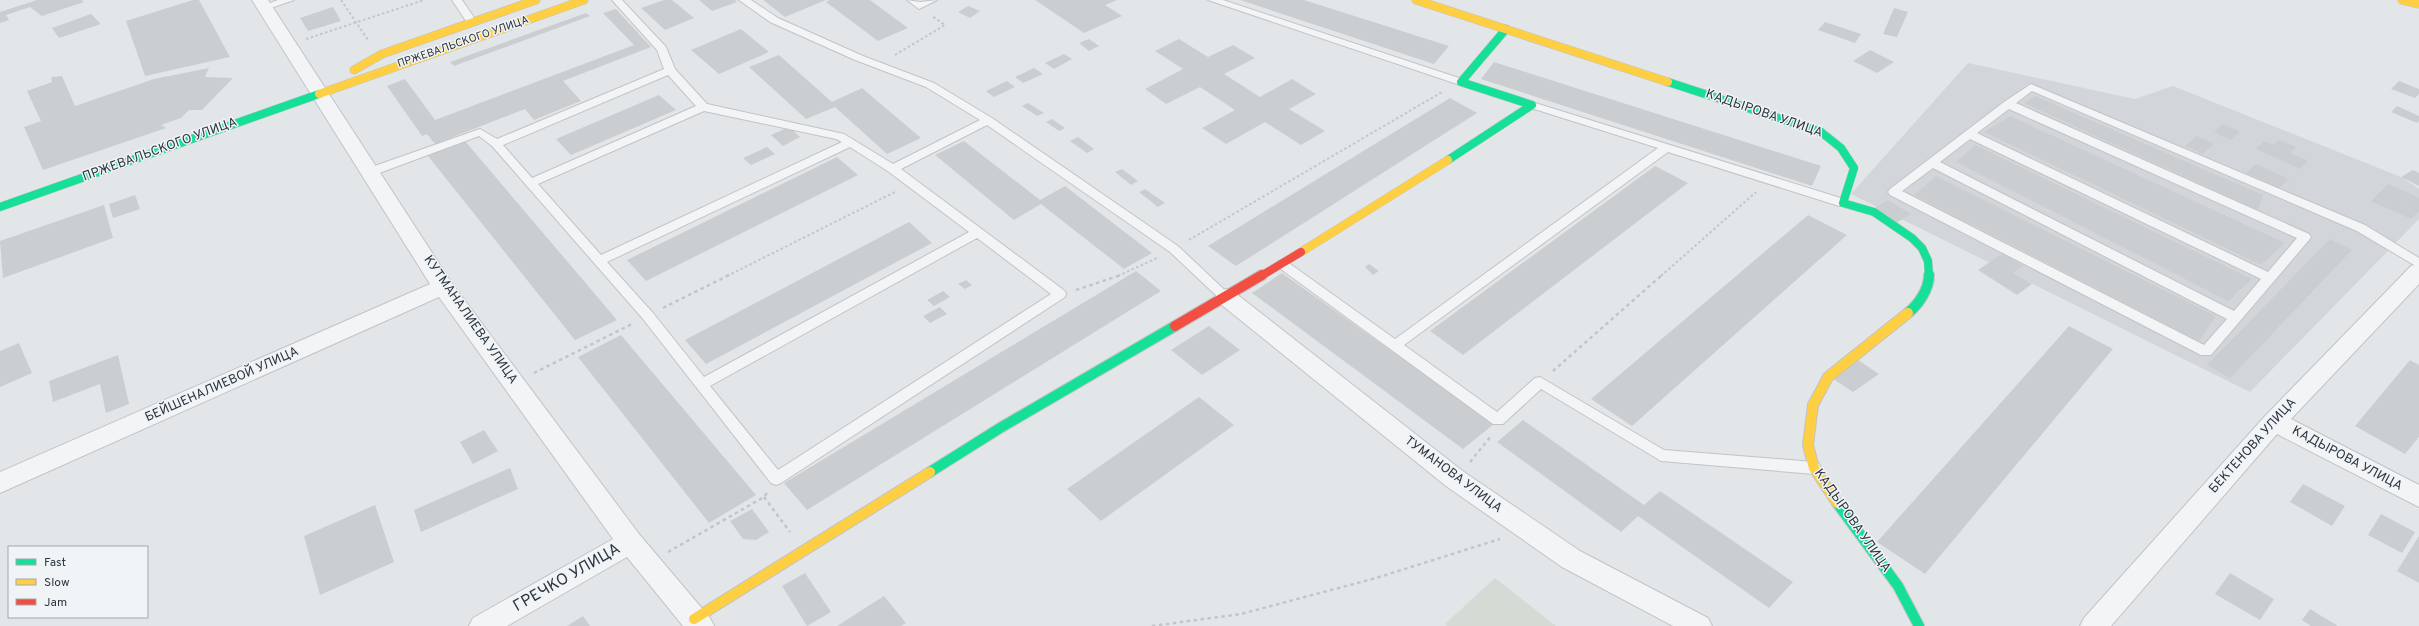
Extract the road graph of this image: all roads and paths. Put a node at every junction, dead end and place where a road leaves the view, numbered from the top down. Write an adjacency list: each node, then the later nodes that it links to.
1 (289, 0): 14 (lane)
2 (341, 0): 17 (path)
3 (424, 0): 17 (path)
4 (457, 0): 16 (lane)
5 (536, 0): 16 (street, ПРЖЕВАЛЬСКОГО УЛИЦА)
6 (584, 0): 24 (street, ПРЖЕВАЛЬСКОГО УЛИЦА)
7 (618, 0): 22 (lane)
8 (744, 0): 21 (lane)
9 (932, 0): 13 (lane)
10 (1213, 0): 23 (lane)
11 (1416, 0): 18 (street, КАДЫРОВА УЛИЦА)
12 (2402, 0): 15 (street)
13 (916, 3): 21 (path)
14 (262, 4): 20 (street, КУТМАНАЛИЕВА УЛИЦА)
15 (2419, 4)
16 (472, 22): 24 (street, ПРЖЕВАЛЬСКОГО УЛИЦА)
17 (356, 23): 19 (path); 20 (path)
18 (1506, 29): 23 (street); 39 (street, КАДЫРОВА УЛИЦА)
19 (369, 41)
20 (289, 44): 24 (street, КУТМАНАЛИЕВА УЛИЦА)
21 (878, 65): 28 (lane)
22 (670, 70): 27 (lane); 31 (lane)
23 (1461, 82): 26 (street); 42 (path)
24 (320, 92): 35 (street, КУТМАНАЛИЕВА УЛИЦА); 40 (street, ПРЖЕВАЛЬСКОГО УЛИЦА)
25 (2008, 104): 29 (lane); 45 (lane); 47 (lane)
26 (1532, 105): 32 (lane); 44 (street)
27 (703, 107): 30 (lane); 37 (lane)
28 (988, 120): 34 (lane); 42 (lane)
29 (1969, 134): 33 (lane); 47 (lane)
30 (850, 142): 34 (lane); 43 (lane)
31 (496, 144): 35 (lane); 37 (lane)
32 (1667, 148): 36 (lane); 53 (lane)
33 (1932, 163): 52 (lane); 52 (lane)
34 (893, 169): 38 (lane)
35 (370, 172): 48 (street, КУТМАНАЛИЕВА УЛИЦА)
36 (1770, 180): 39 (lane); 54 (path)
37 (530, 183): 43 (lane)
38 (912, 183): 41 (lane); 51 (path)
39 (1843, 203): 59 (street, КАДЫРОВА УЛИЦА)
40 (0, 207)
41 (978, 232): 49 (lane); 56 (lane)
42 (1174, 249): 49 (path); 50 (lane)
43 (599, 261): 51 (lane)
44 (1282, 264): 50 (street); 53 (lane)
45 (2419, 264)
46 (2419, 272): 58 (street, БЕКТЕНОВА УЛИЦА)
47 (2269, 278): 52 (lane)
48 (443, 287): 55 (street, КУТМАНАЛИЕВА УЛИЦА); 61 (street, БЕЙШЕНАЛИЕВОЙ УЛИЦА)
49 (1060, 294): 56 (lane)
50 (1226, 297): 60 (street, ТУМАНОВА УЛИЦА); 65 (street)
51 (648, 316): 55 (path); 56 (lane)
52 (2236, 318)
53 (1395, 345): 57 (lane)
54 (1540, 382): 57 (lane); 59 (lane)
55 (514, 383): 64 (street, КУТМАНАЛИЕВА УЛИЦА)
56 (702, 384)
57 (1498, 420): 60 (path)
58 (2274, 421): 62 (street, КАДЫРОВА УЛИЦА); 72 (street, БЕКТЕНОВА УЛИЦА)
59 (1814, 468): 71 (street, КАДЫРОВА УЛИЦА)
60 (1455, 479): 63 (street, ТУМАНОВА УЛИЦА)
61 (0, 483)
62 (2419, 497)
63 (1529, 530): 69 (path); 70 (street, ТУМАНОВА УЛИЦА)
64 (630, 542): 66 (street, КУТМАНАЛИЕВА УЛИЦА); 68 (street, ГРЕЧКО УЛИЦА)
65 (803, 551): 66 (path); 67 (street)
66 (647, 564): 67 (street, КУТМАНАЛИЕВА УЛИЦА)
67 (697, 623)
68 (483, 626)
69 (1152, 626)
70 (1698, 626)
71 (1919, 626)
72 (2094, 626)

